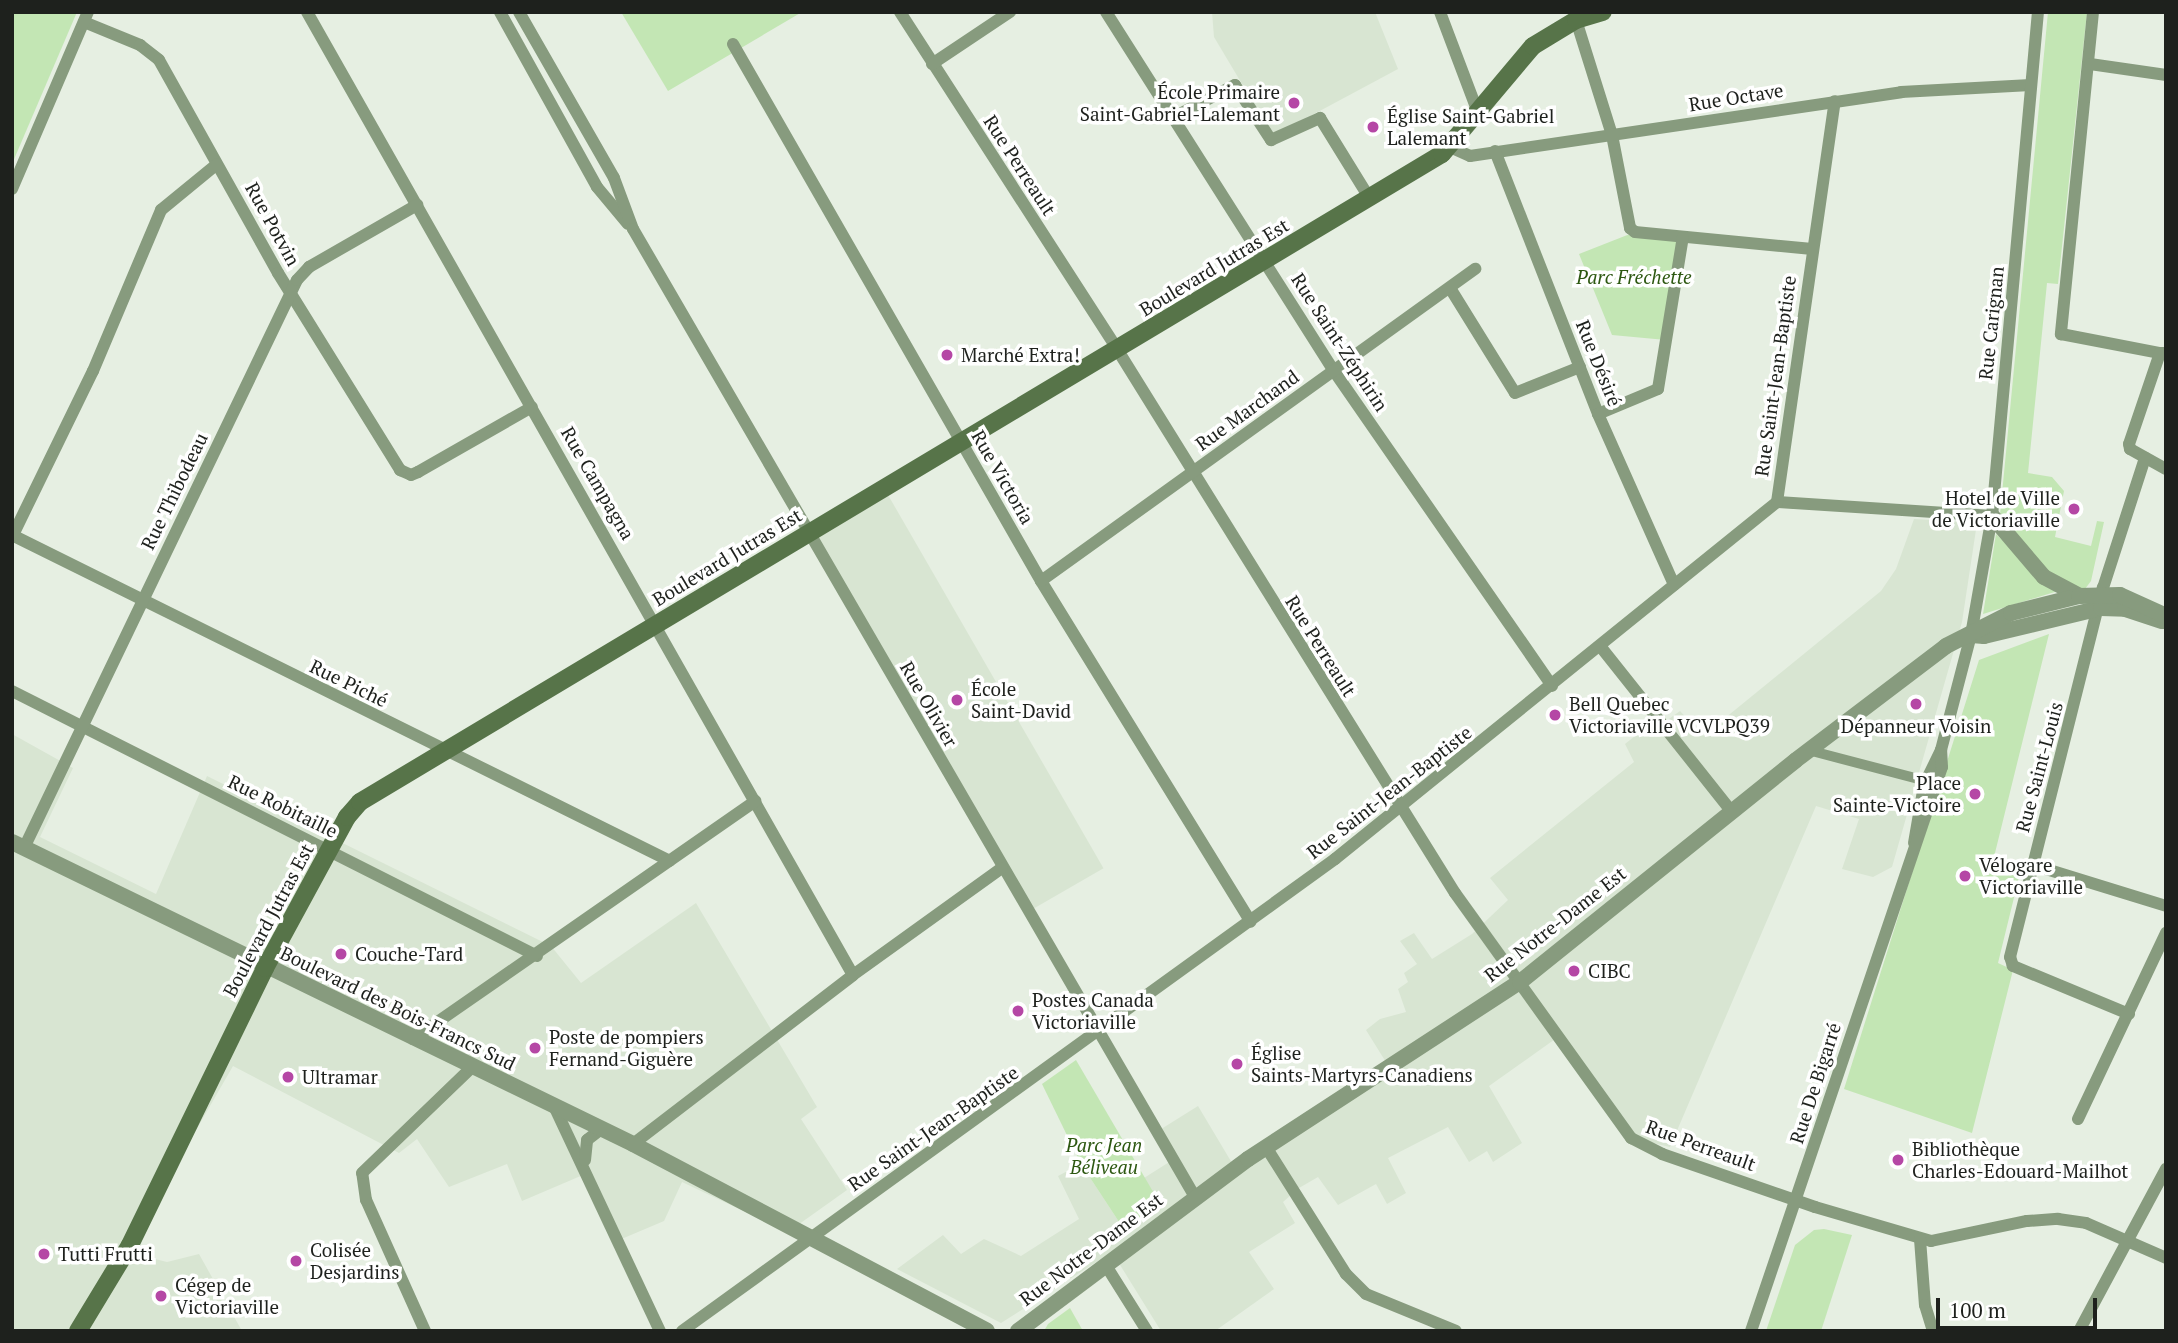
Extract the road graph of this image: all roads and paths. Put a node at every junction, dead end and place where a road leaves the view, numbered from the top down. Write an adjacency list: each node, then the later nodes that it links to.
1 (307, 12): 27 (street, Rue Campagna)
2 (500, 12): 28 (street, Rue Olivier)
3 (519, 12): 28 (street, Rue Olivier)
4 (900, 12): 14 (street, Rue Perreault)
5 (1010, 12): 14 (street)
6 (1106, 12): 20 (street, Rue Saint-Zéphirin)
7 (1440, 12): 19 (street)
8 (1603, 12): 12 (main road, Boulevard Jutras Est)
9 (2038, 12): 17 (street, Rue Carignan)
10 (2093, 12): 15 (street)
11 (86, 17): 24 (street, Rue Potvin); 25 (street)
12 (1576, 20): 19 (main road, Boulevard Jutras Est); 21 (street)
13 (733, 44): 41 (street, Rue Victoria)
14 (932, 64): 35 (street, Rue Perreault)
15 (2090, 64): 16 (street); 36 (street)
16 (2166, 75)
17 (2031, 85): 18 (street, Rue Octave); 46 (street, Rue Carignan)
18 (1835, 101): 21 (street, Rue Octave); 30 (street, Rue Saint-Jean-Baptiste)
19 (1479, 115): 22 (main road, Boulevard Jutras Est)
20 (1174, 117): 26 (street); 31 (street, Rue Saint-Zéphirin)
21 (1612, 135): 23 (street, Rue Octave); 29 (street)
22 (1450, 147): 23 (street, Rue Octave); 26 (main road, Boulevard Jutras Est)
23 (1495, 151): 37 (street, Rue Désiré)
24 (217, 164): 34 (street, Rue Potvin); 48 (street)
25 (12, 189)
26 (1370, 199): 31 (main road, Boulevard Jutras Est)
27 (417, 205): 34 (street, Rue Thibodeau); 39 (street, Rue Campagna)
28 (633, 229): 47 (street, Rue Olivier)
29 (1683, 237): 30 (street); 40 (street)
30 (1812, 249): 45 (street, Rue Saint-Jean-Baptiste)
31 (1264, 261): 35 (main road, Boulevard Jutras Est); 38 (street, Rue Saint-Zéphirin)
32 (1475, 270): 33 (street, Rue Marchand)
33 (1450, 288): 37 (street); 38 (street, Rue Marchand)
34 (291, 294): 39 (street, Rue Potvin); 53 (street, Rue Thibodeau)
35 (1117, 349): 41 (main road, Boulevard Jutras Est); 44 (street, Rue Perreault)
36 (2163, 353): 42 (street)
37 (1580, 367): 40 (street, Rue Désiré)
38 (1334, 371): 44 (street, Rue Marchand); 59 (street, Rue Saint-Zéphirin)
39 (532, 407): 56 (street, Rue Campagna)
40 (1598, 414): 50 (street, Rue Désiré)
41 (961, 442): 47 (main road, Boulevard Jutras Est); 49 (street, Rue Victoria)
42 (2145, 458): 43 (street); 52 (street, Rue Saint-Louis)
43 (2166, 469)
44 (1191, 474): 49 (street, Rue Marchand); 66 (street, Rue Perreault)
45 (1777, 502): 46 (street); 50 (street, Rue Saint-Jean-Baptiste)
46 (1992, 516): 51 (street); 57 (street, Rue Carignan)
47 (808, 533): 56 (main road, Boulevard Jutras Est); 72 (street, Rue Olivier)
48 (12, 536): 53 (street, Rue Piché)
49 (1041, 581): 74 (street, Rue Victoria)
50 (1674, 585): 58 (street, Rue Saint-Jean-Baptiste)
51 (2080, 596): 52 (street, Rue Notre-Dame Est); 57 (street, Rue Notre-Dame Est)
52 (2102, 601): 54 (street); 55 (street); 57 (street); 71 (street, Rue Saint-Louis)
53 (141, 603): 61 (street, Rue Thibodeau); 63 (street, Rue Piché)
54 (2166, 616)
55 (2166, 622)
56 (656, 624): 63 (main road, Boulevard Jutras Est); 65 (street, Rue Campagna)
57 (1971, 635): 62 (street, Rue Notre-Dame Est); 92 (street, Rue De Bigarré)
58 (1600, 646): 59 (street, Rue Saint-Jean-Baptiste); 67 (street)
59 (1552, 685): 66 (street, Rue Saint-Jean-Baptiste)
60 (12, 691): 61 (street, Rue Robitaille)
61 (83, 725): 68 (street, Rue Thibodeau); 69 (street, Rue Robitaille)
62 (1808, 750): 64 (street); 67 (street, Rue Notre-Dame Est)
63 (442, 751): 69 (main road, Boulevard Jutras Est); 70 (street, Rue Piché)
64 (1915, 778)
65 (755, 801): 70 (street); 78 (street, Rue Campagna)
66 (1401, 808): 74 (street, Rue Saint-Jean-Baptiste); 79 (street, Rue Perreault)
67 (1732, 812): 79 (street, Rue Notre-Dame Est)
68 (18, 845): 77 (street, Boulevard des Bois-Francs Sud)
69 (328, 850): 76 (street, Rue Robitaille); 77 (main road, Boulevard Jutras Est)
70 (670, 862): 76 (street)
71 (2033, 865): 73 (street); 80 (street, Rue Saint-Louis)
72 (1002, 868): 78 (street); 81 (street, Rue Olivier)
73 (2166, 906)
74 (1251, 922): 81 (street, Rue Saint-Jean-Baptiste)
75 (2166, 933): 80 (street)
76 (537, 956): 82 (street)
77 (265, 968): 82 (street, Boulevard des Bois-Francs Sud); 99 (main road, Boulevard Jutras Est)
78 (853, 975): 87 (street)
79 (1520, 982): 88 (street, Rue Notre-Dame Est); 92 (street, Rue Perreault)
80 (2129, 1014): 85 (street)
81 (1098, 1032): 91 (street, Rue Olivier); 93 (street, Rue Saint-Jean-Baptiste)
82 (413, 1039): 83 (street, Boulevard des Bois-Francs Sud)
83 (472, 1067): 84 (street, Boulevard des Bois-Francs Sud); 100 (street)
84 (554, 1106): 86 (street, Boulevard des Bois-Francs Sud); 89 (street)
85 (2078, 1119)
86 (601, 1129): 87 (street, Boulevard des Bois-Francs Sud); 89 (street)
87 (633, 1144): 93 (street, Boulevard des Bois-Francs Sud)
88 (1266, 1147): 91 (street, Rue Notre-Dame Est); 98 (street)
89 (586, 1168): 101 (street)
90 (2166, 1169): 94 (street)
91 (1195, 1197): 97 (street, Rue Notre-Dame Est)
92 (1798, 1200): 95 (street, Rue Perreault); 107 (street, Rue De Bigarré)
93 (813, 1236): 102 (street, Rue Saint-Jean-Baptiste); 103 (street, Boulevard des Bois-Francs Sud)
94 (2127, 1238): 95 (street, Rue Perreault); 96 (street, Rue Perreault); 109 (street)
95 (1920, 1239): 108 (street)
96 (2166, 1258)
97 (1105, 1264): 104 (street, Rue Notre-Dame Est); 105 (street)
98 (1427, 1326): 106 (street)
99 (78, 1331)
100 (425, 1331)
101 (660, 1331)
102 (682, 1331)
103 (987, 1331)
104 (1018, 1331)
105 (1147, 1331)
106 (1456, 1331)
107 (1751, 1331)
108 (1933, 1331)
109 (2079, 1331)

